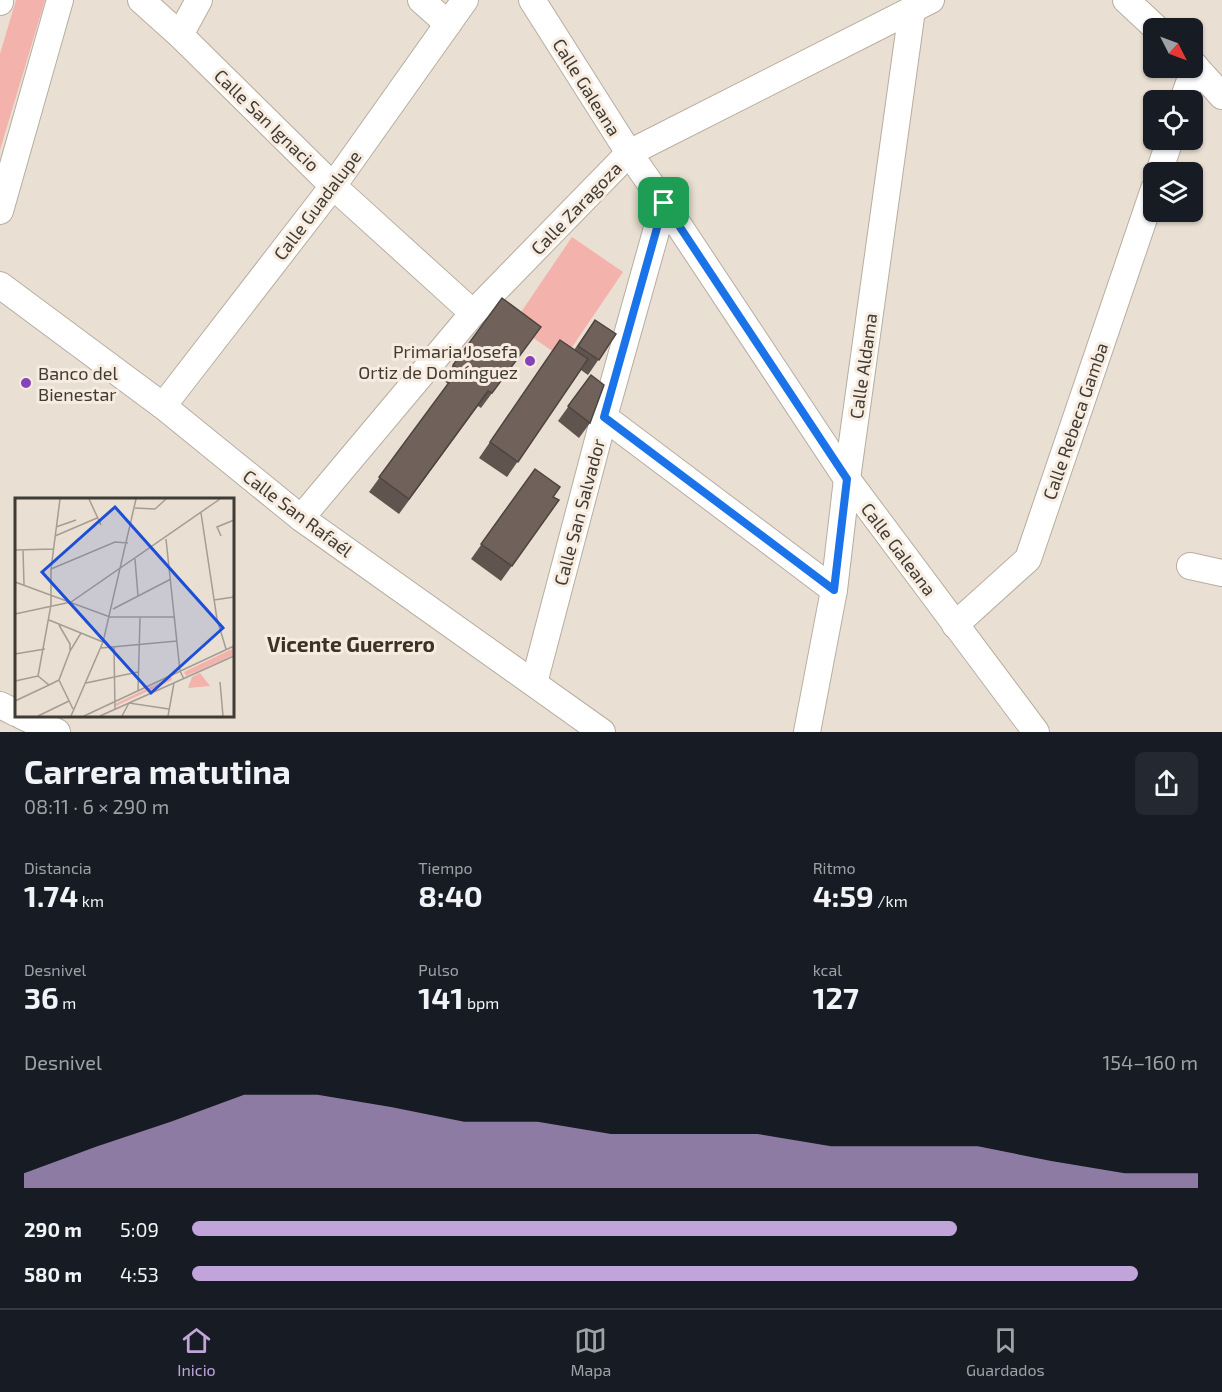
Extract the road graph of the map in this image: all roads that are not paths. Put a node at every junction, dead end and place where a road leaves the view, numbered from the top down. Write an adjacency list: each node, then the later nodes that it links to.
1 (60, 0): 17 (street)
2 (141, 0): 11 (street, Calle San Ignacio)
3 (199, 0): 11 (street)
4 (421, 0): 10 (street)
5 (465, 0): 10 (street, Calle Guadalupe)
6 (532, 0): 14 (street, Calle Galeana)
7 (1126, 0): 9 (street)
8 (920, 3): 14 (street, Calle Zaragoza); 23 (street, Calle Aldama)
9 (1145, 18)
10 (447, 24): 15 (street, Calle Guadalupe)
11 (180, 35): 15 (street, Calle San Ignacio)
12 (1203, 75): 13 (street)
13 (1222, 96)
14 (629, 153): 16 (street, Calle Galeana); 20 (street, Calle Zaragoza)
15 (333, 186): 20 (street, Calle San Ignacio); 21 (street, Calle Guadalupe)
16 (664, 203): 22 (street, Calle San Salvador); 23 (street, Calle Galeana)
17 (0, 211)
18 (1143, 221): 28 (street, Calle Rebeca Gamba)
19 (0, 285): 21 (street, Calle San Rafaél)
20 (473, 313): 24 (street, Calle Zaragoza)
21 (163, 406): 24 (street, Calle San Rafaél)
22 (604, 417): 27 (street); 29 (street, Calle San Salvador)
23 (847, 479): 27 (street, Calle Aldama); 28 (street, Calle Galeana)
24 (301, 518): 29 (street, Calle San Rafaél)
25 (1190, 566): 26 (street)
26 (1222, 573)
27 (834, 590): 35 (street, Calle Aldama)
28 (956, 625): 36 (street, Calle Galeana)
29 (534, 683): 34 (street, Calle San Rafaél)
30 (0, 705): 31 (street)
31 (15, 712)
32 (24, 717): 33 (street)
33 (57, 732)
34 (602, 732)
35 (807, 732)
36 (1036, 732)

